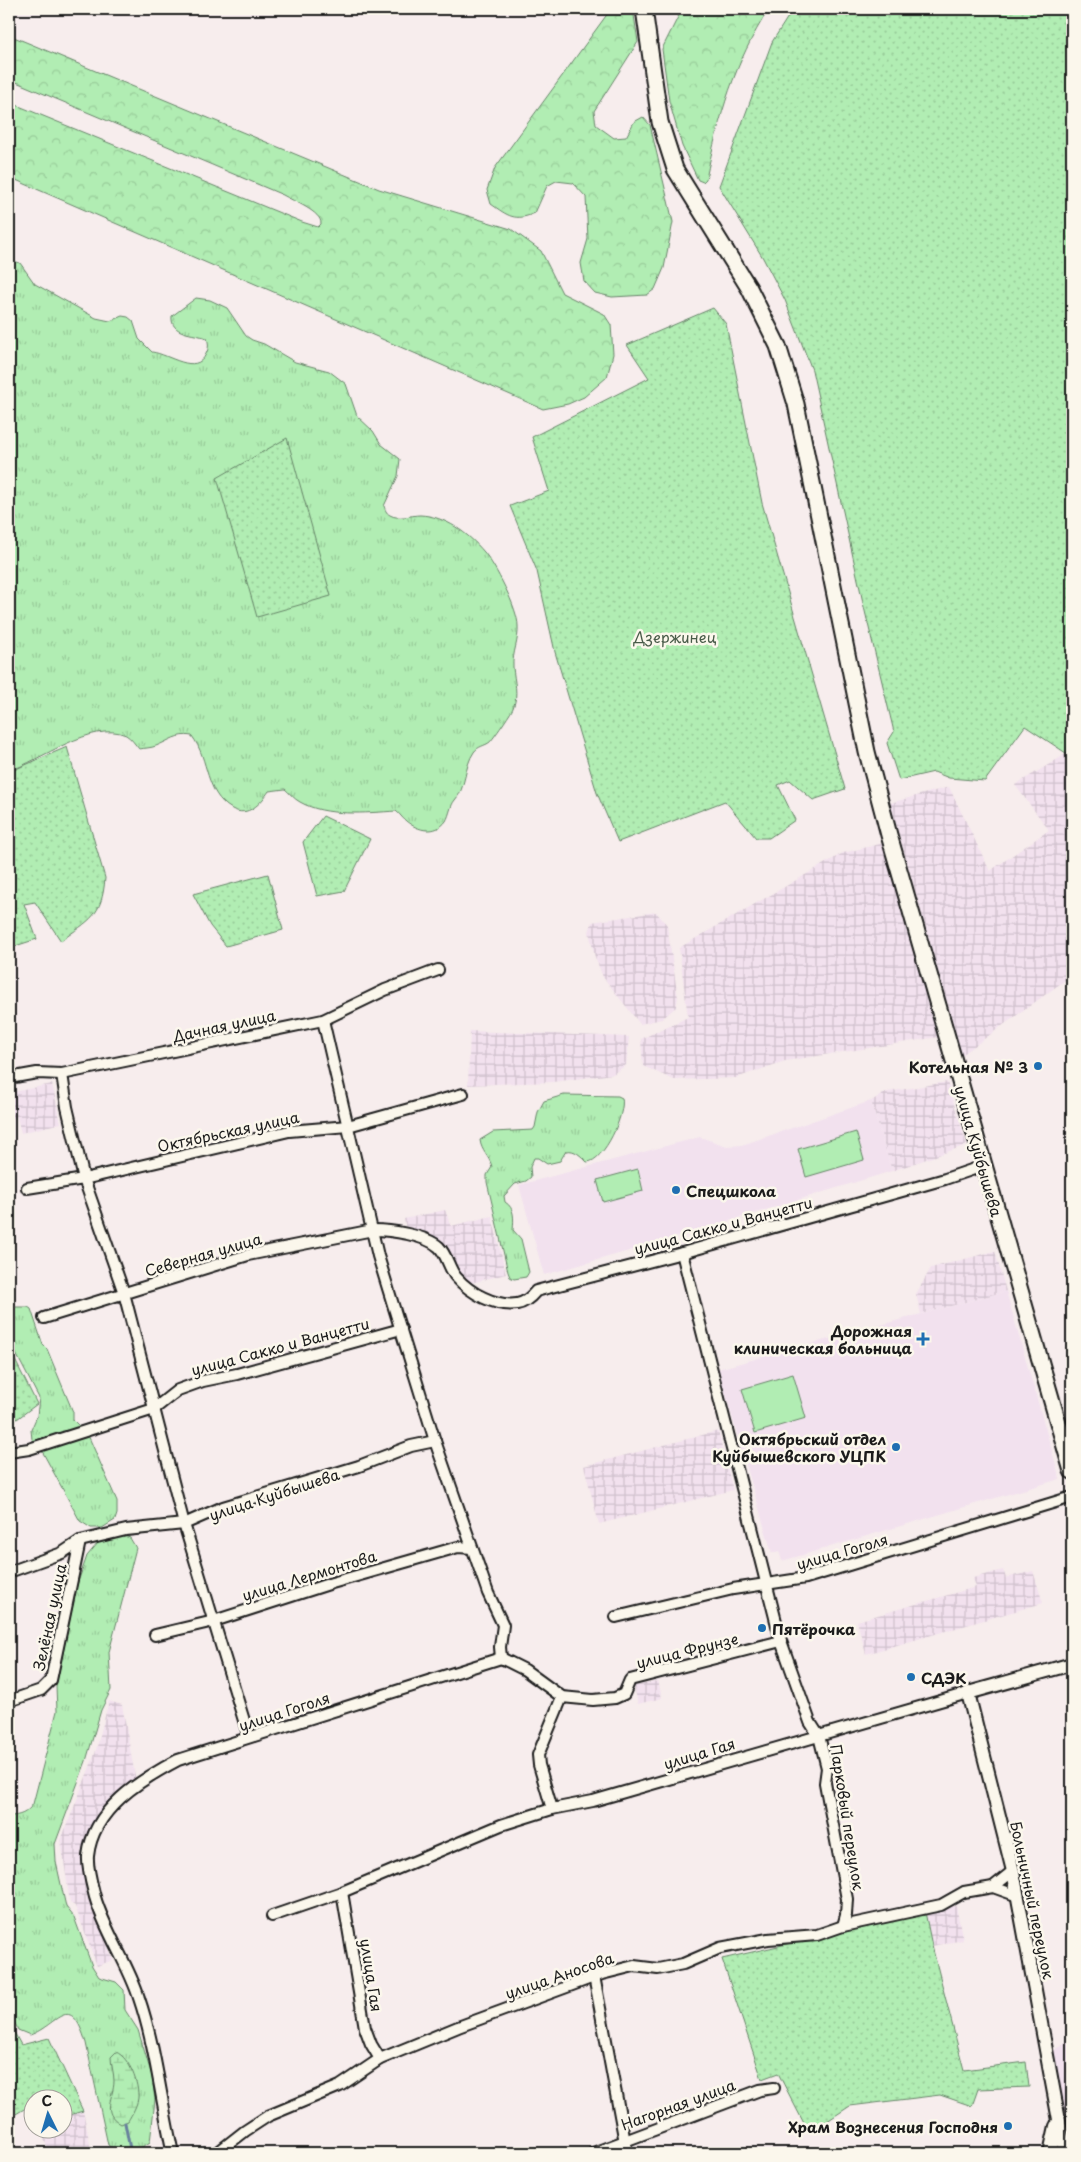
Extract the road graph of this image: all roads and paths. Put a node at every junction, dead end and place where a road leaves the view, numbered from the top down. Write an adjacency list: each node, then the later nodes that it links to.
1 (644, 9): 8 (main road, улица Куйбышева)
2 (438, 970): 3 (street, Дачная улица)
3 (323, 1020): 4 (street, Дачная улица); 7 (street)
4 (62, 1074): 5 (street, Дачная улица); 9 (street)
5 (9, 1078)
6 (464, 1094): 7 (street, Октябрьская улица)
7 (348, 1126): 9 (street, Октябрьская улица); 11 (street)
8 (983, 1166): 12 (street, улица Сакко и Ванцетти); 20 (main road, улица Куйбышева)
9 (84, 1178): 10 (street, Октябрьская улица); 13 (street)
10 (27, 1188)
11 (373, 1230): 13 (street, Северная улица); 14 (street, Северная улица); 16 (street)
12 (682, 1253): 14 (street, улица Сакко и Ванцетти); 26 (street, Парковый переулок)
13 (124, 1293): 15 (street, Северная улица); 17 (street)
14 (474, 1294)
15 (44, 1318)
16 (401, 1329): 17 (street, улица Сакко и Ванцетти); 18 (street)
17 (154, 1409): 19 (street, улица Сакко и Ванцетти); 22 (street)
18 (435, 1441): 22 (street, улица Куйбышева); 24 (street)
19 (9, 1452)
20 (1072, 1471)
21 (1072, 1497): 26 (street, улица Гоголя)
22 (184, 1524): 23 (street, улица Куйбышева); 28 (street)
23 (80, 1541): 25 (street, улица Куйбышева); 35 (street, Зелёная улица)
24 (472, 1548): 28 (street, улица Лермонтова); 31 (street)
25 (9, 1572)
26 (767, 1584): 27 (street, улица Гоголя); 30 (street, Парковый переулок)
27 (616, 1617)
28 (214, 1621): 29 (street, улица Лермонтова); 37 (street)
29 (155, 1635)
30 (781, 1641): 34 (street, улица Фрунзе); 36 (street, Парковый переулок)
31 (501, 1658): 34 (street); 37 (street, улица Гоголя)
32 (1072, 1664): 33 (street, улица Гая)
33 (968, 1694): 36 (street, улица Гая); 39 (street, Больничный переулок)
34 (562, 1697): 38 (street)
35 (9, 1701)
36 (819, 1736): 38 (street, улица Гая); 44 (street, Парковый переулок)
37 (249, 1737): 50 (street, улица Гоголя)
38 (552, 1809): 41 (street, улица Гая)
39 (1013, 1871): 40 (street); 42 (street, Больничный переулок)
40 (994, 1887): 42 (street); 44 (street, улица Аносова)
41 (342, 1892): 43 (street, улица Гая); 46 (street, улица Гая)
42 (1018, 1896): 48 (street, Больничный переулок)
43 (272, 1916)
44 (843, 1926): 45 (street, улица Аносова)
45 (594, 1976): 46 (street, улица Аносова); 49 (street)
46 (380, 2059): 51 (street, улица Аносова)
47 (774, 2088): 49 (street, Нагорная улица)
48 (1058, 2115): 54 (street, Больничный переулок); 55 (street, Больничный переулок)
49 (625, 2140): 52 (street, Нагорная улица); 53 (street)
50 (174, 2153)
51 (217, 2153)
52 (593, 2153)
53 (628, 2153)
54 (1050, 2153)
55 (1065, 2153)

